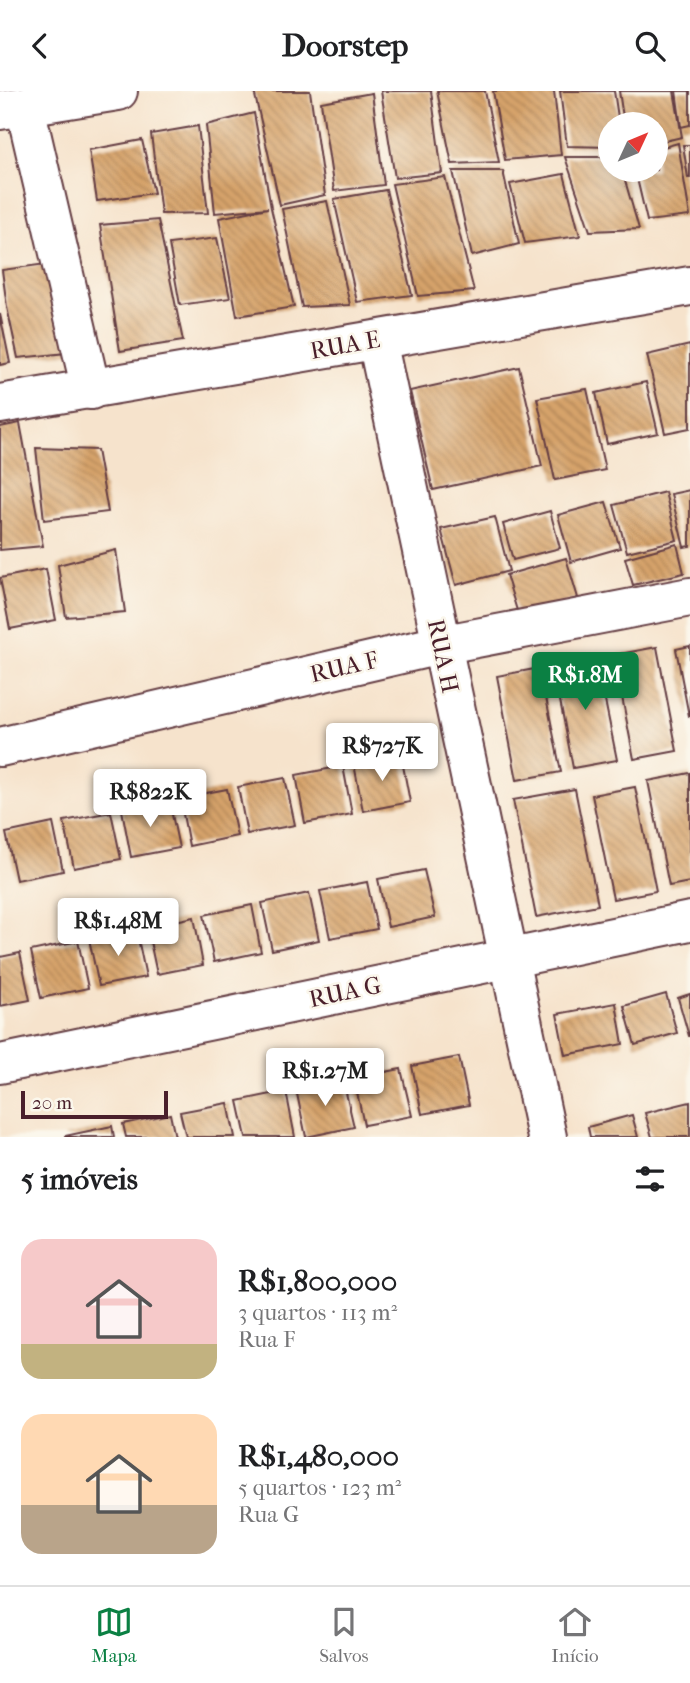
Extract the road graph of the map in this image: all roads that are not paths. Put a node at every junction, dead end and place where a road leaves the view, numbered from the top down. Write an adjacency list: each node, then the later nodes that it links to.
1 (118, 91): 2 (street)
2 (12, 109): 5 (street)
3 (690, 286): 4 (street, RUA E)
4 (377, 340): 5 (street, RUA E); 8 (street, RUA H)
5 (91, 390): 6 (street, RUA E)
6 (0, 404)
7 (690, 597): 8 (street, RUA F)
8 (440, 645): 9 (street, RUA F); 11 (street, RUA H)
9 (0, 747)
10 (690, 921): 11 (street, RUA G)
11 (508, 958): 12 (street, RUA G); 13 (street, RUA H)
12 (0, 1064)
13 (547, 1137)

